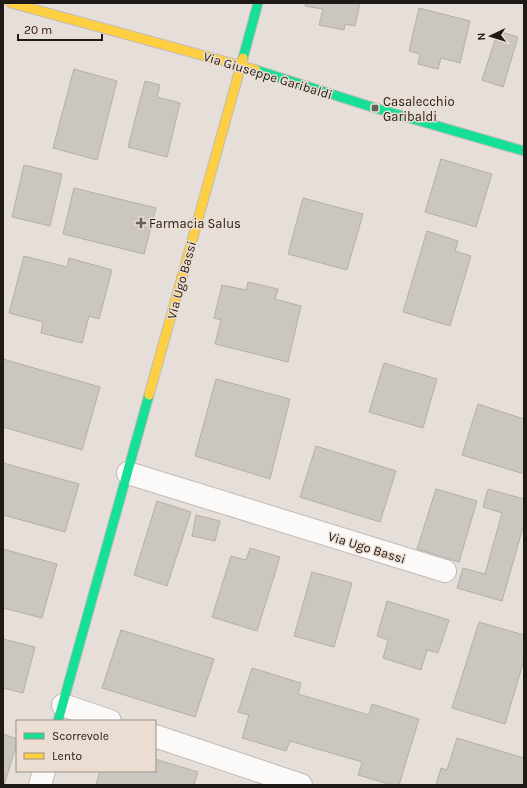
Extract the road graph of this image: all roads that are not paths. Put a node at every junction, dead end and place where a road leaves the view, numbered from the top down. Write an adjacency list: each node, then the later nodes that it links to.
1 (11, 3): 3 (street, Via Giuseppe Garibaldi)
2 (258, 3): 3 (street, Via Ugo Bassi)
3 (240, 64): 4 (street, Via Giuseppe Garibaldi); 5 (street, Via Ugo Bassi)
4 (524, 152)
5 (128, 472): 6 (street, Via Ugo Bassi); 7 (street, Via Ugo Bassi)
6 (445, 571)
7 (60, 713): 8 (street)
8 (104, 720)
9 (156, 736): 12 (street)
10 (44, 772): 11 (street)
11 (40, 785)
12 (301, 785)

